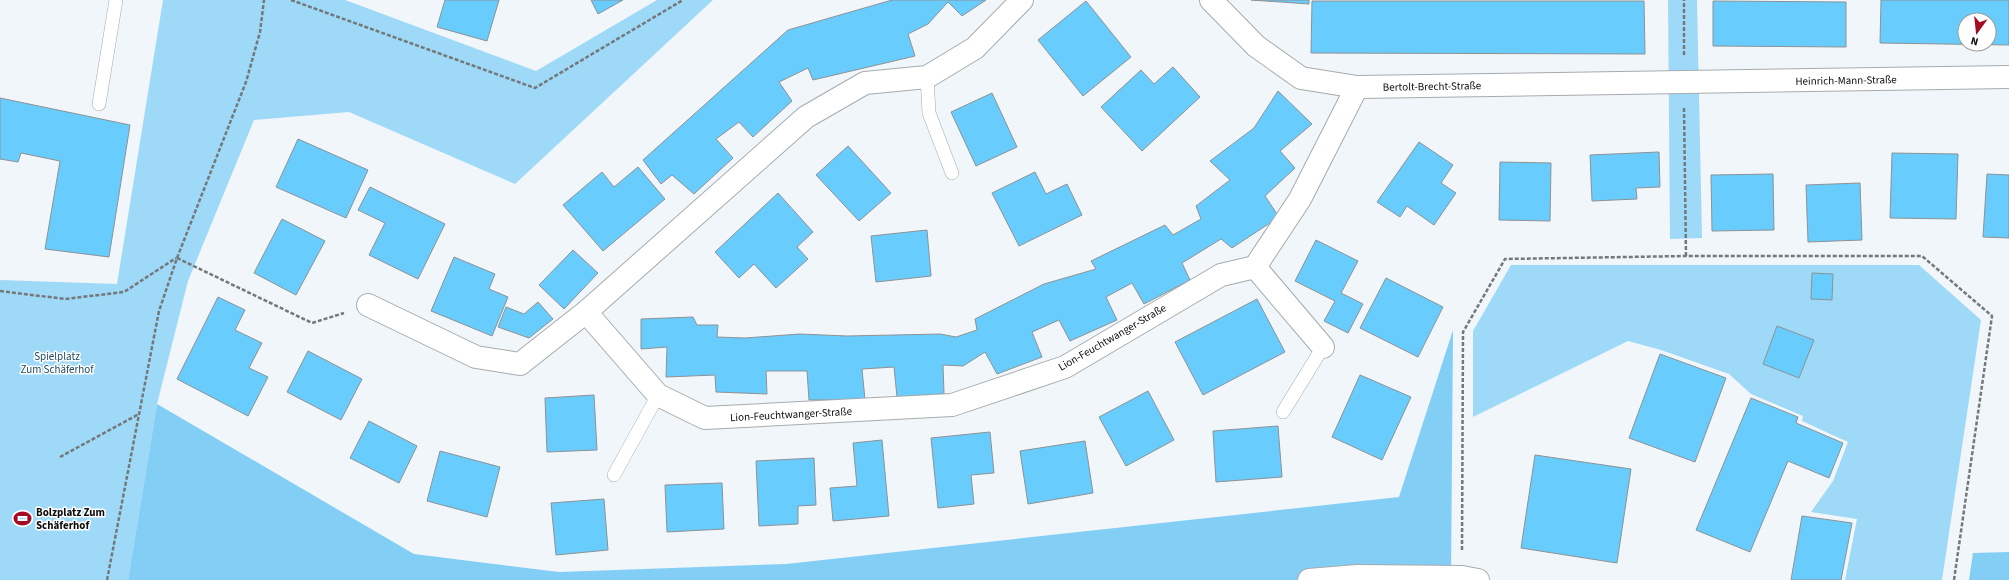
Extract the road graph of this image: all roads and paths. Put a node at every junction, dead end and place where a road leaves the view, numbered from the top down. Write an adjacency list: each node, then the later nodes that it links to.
1 (116, 0): 12 (lane)
2 (264, 0): 15 (path)
3 (291, 0): 4 (path)
4 (683, 0)
5 (1022, 0): 8 (street)
6 (1211, 0): 11 (street, Bertolt-Brecht-Straße)
7 (1684, 0): 10 (path)
8 (927, 77): 13 (lane); 19 (street)
9 (2009, 77): 10 (street, Heinrich-Mann-Straße)
10 (1684, 83): 11 (street, Bertolt-Brecht-Straße); 14 (path)
11 (1358, 87): 16 (street)
12 (99, 104)
13 (952, 173)
14 (1686, 256): 26 (path); 29 (path)
15 (177, 258): 17 (path); 18 (path); 23 (path)
16 (1255, 267): 20 (street); 21 (street, Lion-Feuchtwanger-Straße)
17 (0, 291)
18 (368, 305): 19 (street)
19 (586, 312): 21 (street, Lion-Feuchtwanger-Straße)
20 (1323, 347): 22 (lane)
21 (658, 395): 25 (lane)
22 (1283, 412)
23 (140, 414): 24 (path); 27 (path)
24 (60, 457)
25 (614, 475)
26 (1470, 578): 28 (street)
27 (108, 580)
28 (1309, 580)
29 (1954, 580)

